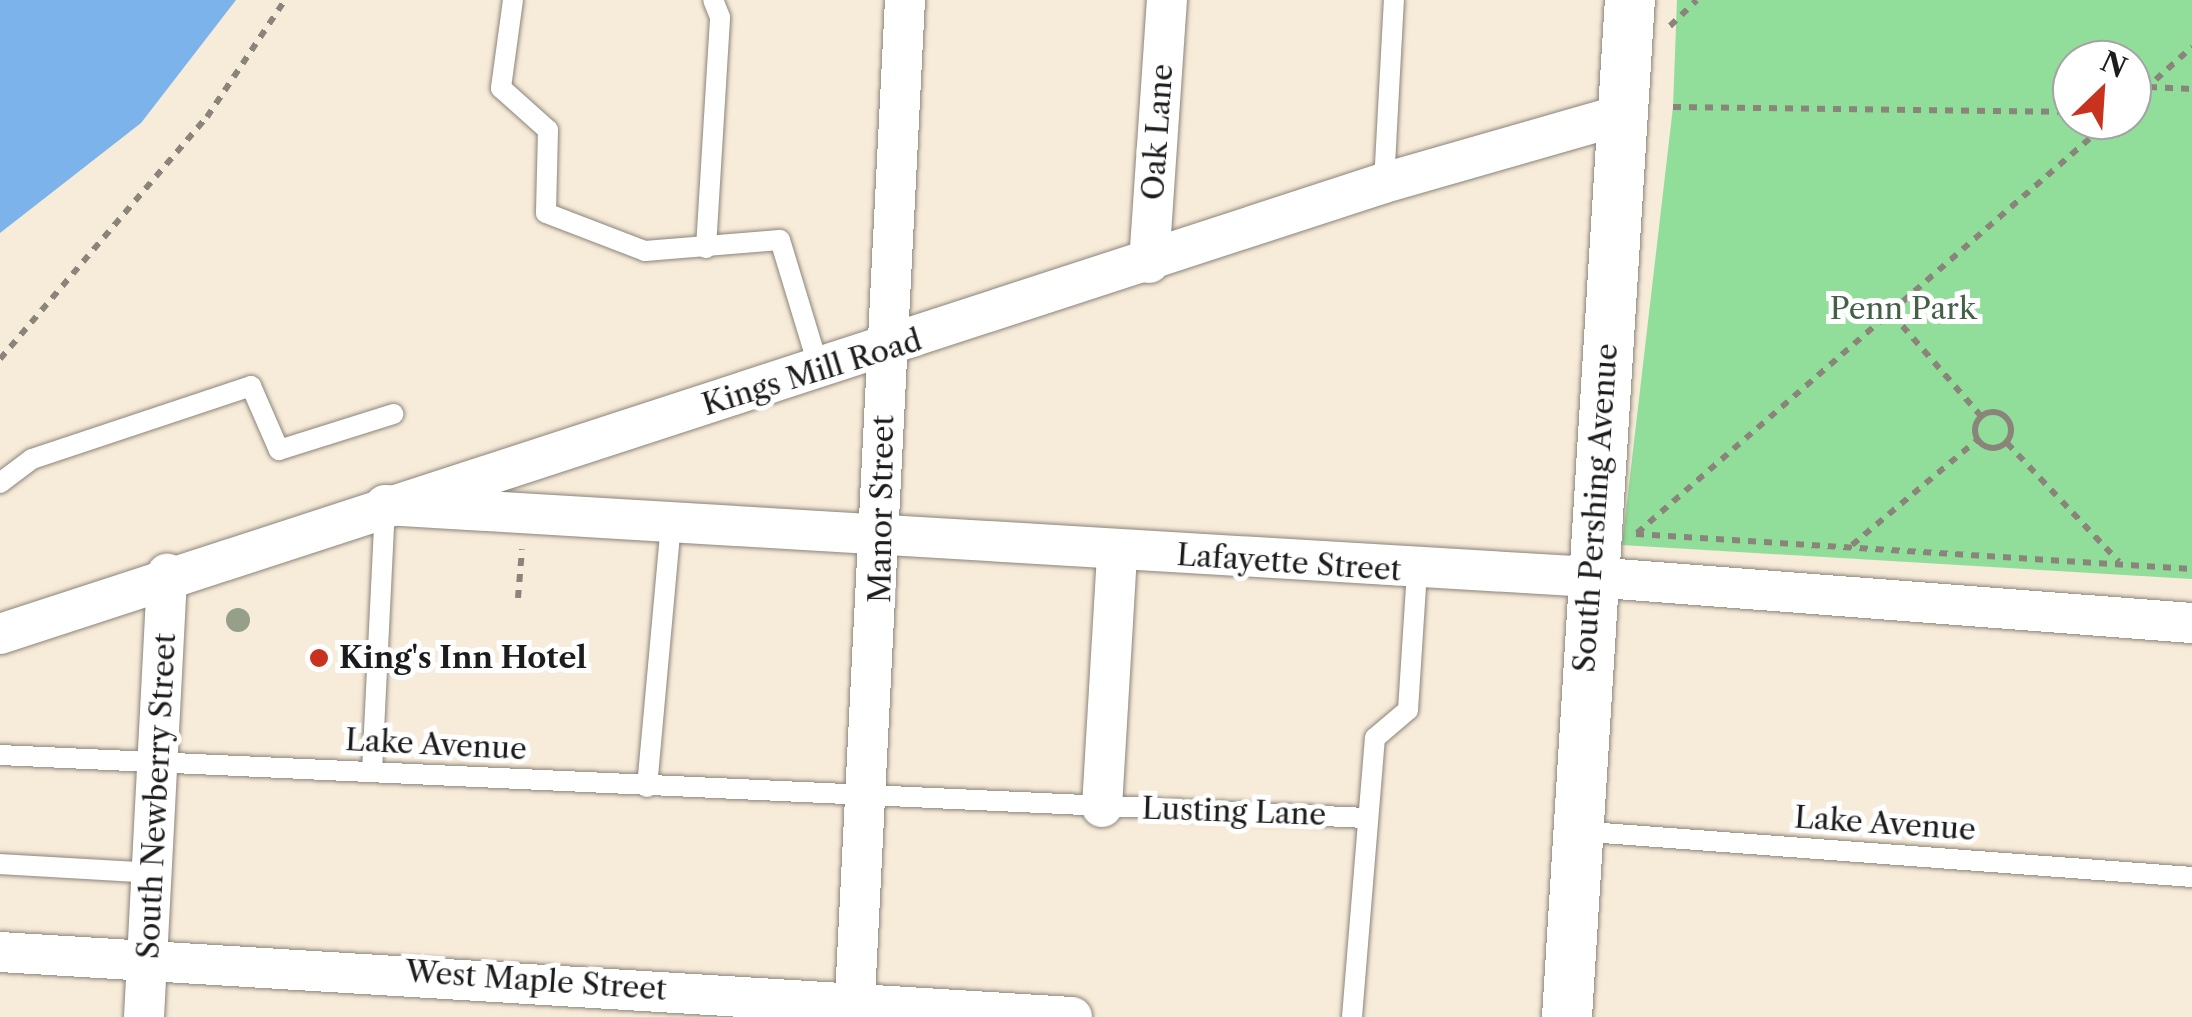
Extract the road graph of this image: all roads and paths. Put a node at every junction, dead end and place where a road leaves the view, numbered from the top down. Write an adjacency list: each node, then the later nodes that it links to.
1 (285, 0): 23 (path)
2 (514, 0): 19 (lane)
3 (712, 0): 19 (lane)
4 (905, 0): 22 (street, Manor Street)
5 (1167, 0): 20 (street, Oak Lane)
6 (1394, 0): 18 (lane)
7 (1697, 0): 8 (path)
8 (1654, 15): 10 (path); 16 (street, South Pershing Avenue)
9 (2192, 47): 11 (path)
10 (1664, 49)
11 (2152, 83)
12 (2152, 87): 13 (path)
13 (2192, 90)
14 (1674, 107): 15 (path)
15 (2052, 112)
16 (1624, 114): 18 (street, Kings Mill Road); 42 (street, South Pershing Avenue)
17 (2089, 140): 21 (path)
18 (1384, 182): 20 (street, Kings Mill Road)
19 (706, 248): 24 (lane)
20 (1149, 263): 22 (street, Kings Mill Road)
21 (1892, 314): 26 (path); 33 (path)
22 (884, 352): 24 (street, Kings Mill Road); 34 (street, Manor Street)
23 (0, 359)
24 (820, 372): 30 (street, Kings Mill Road)
25 (393, 414): 29 (lane)
26 (1982, 416): 27 (path); 28 (path)
27 (1977, 440): 28 (path); 35 (path)
28 (2006, 443): 38 (path)
29 (0, 483)
30 (386, 505): 32 (street, Lafayette Street); 41 (street, Kings Mill Road); 48 (lane)
31 (1636, 515): 33 (path)
32 (671, 522): 34 (street, Lafayette Street); 49 (lane)
33 (1635, 534): 35 (path); 42 (path)
34 (884, 535): 36 (street, Lafayette Street); 50 (street, Manor Street)
35 (1850, 546): 38 (path)
36 (1117, 551): 40 (street, Lafayette Street); 51 (street, Lusting Lane)
37 (522, 553): 43 (path)
38 (2120, 564): 39 (path)
39 (2192, 569)
40 (1418, 572): 42 (street, Lafayette Street); 52 (lane)
41 (167, 574): 45 (street, Kings Mill Road); 47 (street, South Newberry Street)
42 (1591, 577): 44 (street, Lafayette Street); 53 (street, South Pershing Avenue)
43 (518, 598)
44 (2192, 624)
45 (0, 634)
46 (0, 755): 47 (lane, Lake Avenue)
47 (159, 760): 48 (lane, Lake Avenue); 55 (street, South Newberry Street)
48 (372, 772): 49 (lane, Lake Avenue)
49 (647, 787): 50 (lane, Lake Avenue)
50 (869, 800): 51 (lane, Lusting Lane); 59 (street, Manor Street)
51 (1102, 807): 52 (lane, Lusting Lane)
52 (1367, 818): 62 (lane)
53 (1574, 831): 56 (lane, Lake Avenue); 63 (street, South Pershing Avenue)
54 (0, 864): 55 (lane)
55 (154, 873): 58 (street, South Newberry Street)
56 (2192, 877)
57 (0, 952): 58 (street, West Maple Street)
58 (150, 956): 59 (street, West Maple Street); 60 (street, South Newberry Street)
59 (855, 1009): 61 (street, West Maple Street)
60 (144, 1017)
61 (1072, 1017)
62 (1352, 1017)
63 (1567, 1017)

